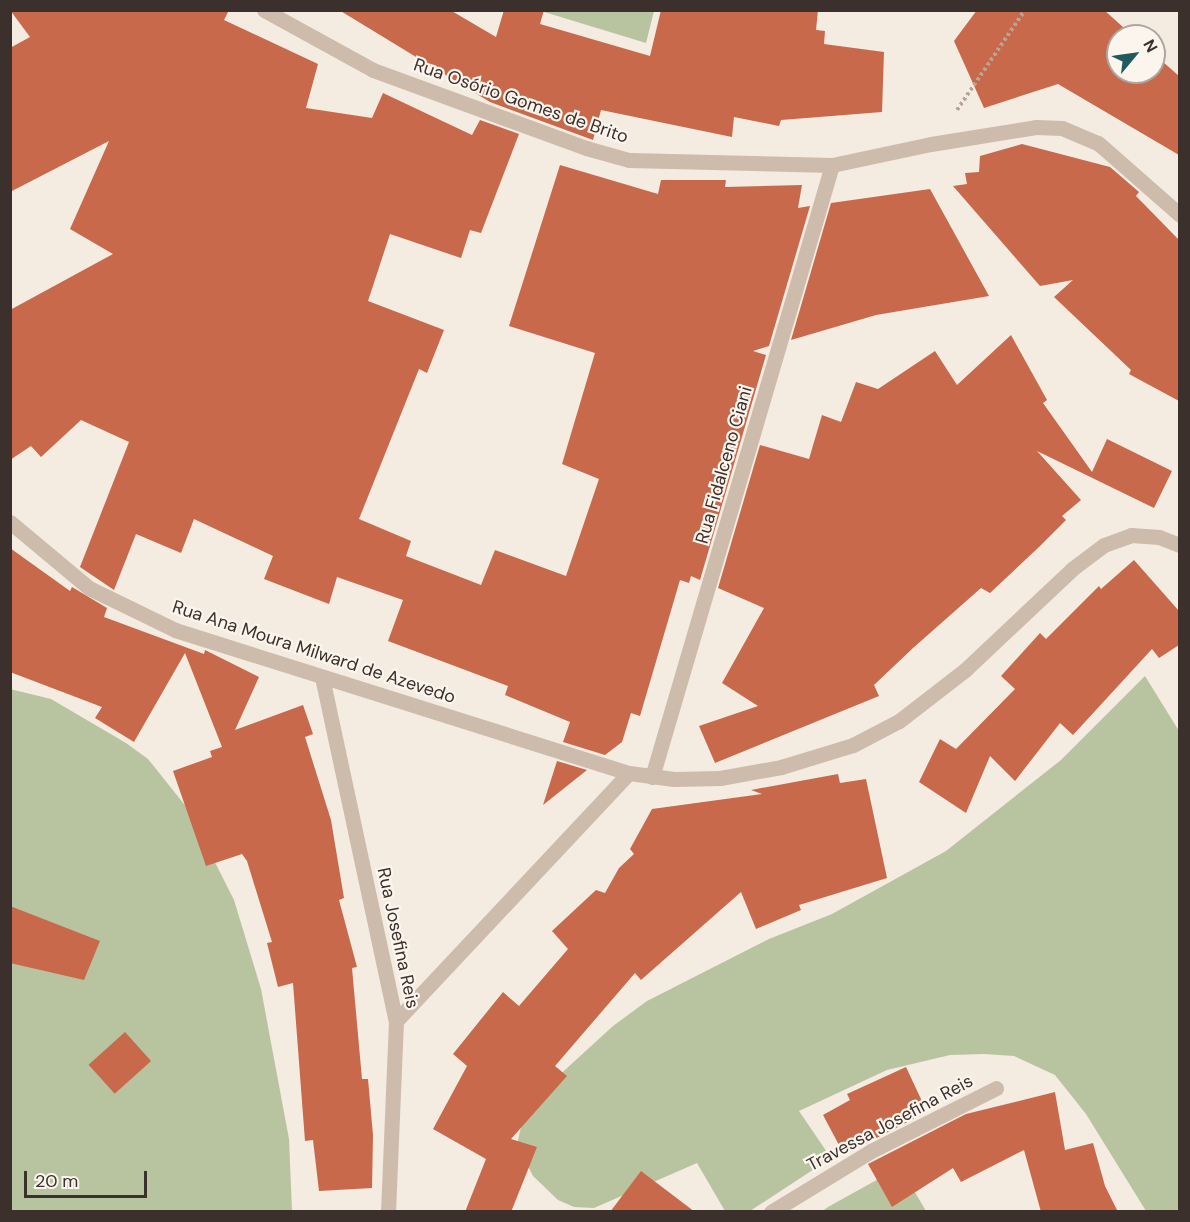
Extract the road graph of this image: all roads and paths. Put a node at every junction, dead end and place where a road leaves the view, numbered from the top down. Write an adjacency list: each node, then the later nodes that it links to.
1 (264, 10): 4 (street, Rua Osório Gomes de Brito)
2 (1025, 10): 3 (path)
3 (931, 144): 4 (street, Rua Osório Gomes de Brito); 5 (street, Rua Osório Gomes de Brito)
4 (832, 165): 10 (street, Rua Fidalceno Ciani)
5 (1179, 215)
6 (10, 522): 8 (street, Rua Ana Moura Milward de Azevedo)
7 (1179, 545): 10 (street, Rua Ana Moura Milward de Azevedo)
8 (322, 677): 9 (street, Rua Ana Moura Milward de Azevedo); 11 (street, Rua Josefina Reis)
9 (629, 773): 10 (street, Rua Ana Moura Milward de Azevedo); 11 (street)
10 (652, 777)
11 (396, 1021): 13 (street, Rua Josefina Reis)
12 (996, 1088): 14 (street, Travessa Josefina Reis)
13 (388, 1212)
14 (771, 1212)

